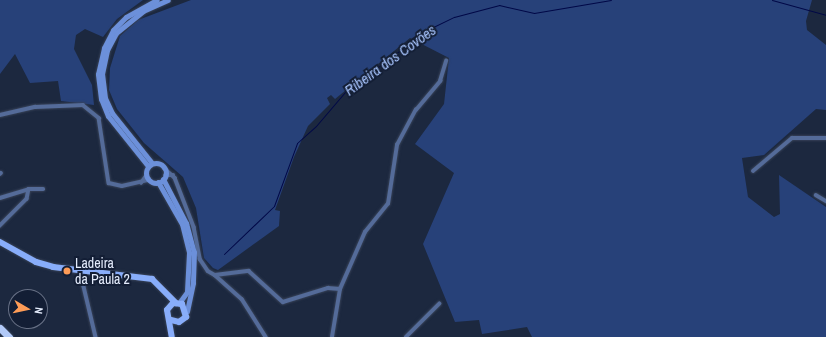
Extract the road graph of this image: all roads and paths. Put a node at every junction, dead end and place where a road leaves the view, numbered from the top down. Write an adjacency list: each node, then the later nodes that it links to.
1 (157, 0): 6 (street)
2 (168, 0): 6 (street)
3 (446, 62): 21 (street)
4 (0, 115): 10 (street)
5 (826, 138): 8 (street)
6 (150, 164): 7 (street); 10 (street)
7 (164, 168): 9 (street); 11 (street)
8 (753, 171)
9 (173, 175): 11 (street); 20 (street)
10 (148, 178): 11 (street)
11 (162, 179): 23 (street); 26 (street)
12 (29, 189): 13 (street); 15 (street); 17 (street)
13 (43, 189)
14 (816, 195): 16 (street)
15 (0, 198)
16 (826, 201)
17 (0, 224)
18 (0, 242): 19 (main road)
19 (80, 270): 22 (main road); 32 (street)
20 (215, 275): 21 (street); 33 (street)
21 (340, 289): 34 (street)
22 (169, 296): 23 (main road); 25 (main road)
23 (178, 303): 25 (main road); 26 (main road)
24 (439, 304): 35 (street)
25 (168, 307): 27 (main road)
26 (186, 311): 28 (main road)
27 (171, 320): 28 (main road); 30 (main road)
28 (179, 322): 30 (main road)
29 (0, 328): 31 (highway)
30 (173, 334)
31 (9, 337)
32 (96, 337)
33 (266, 337)
34 (332, 337)
35 (406, 337)

